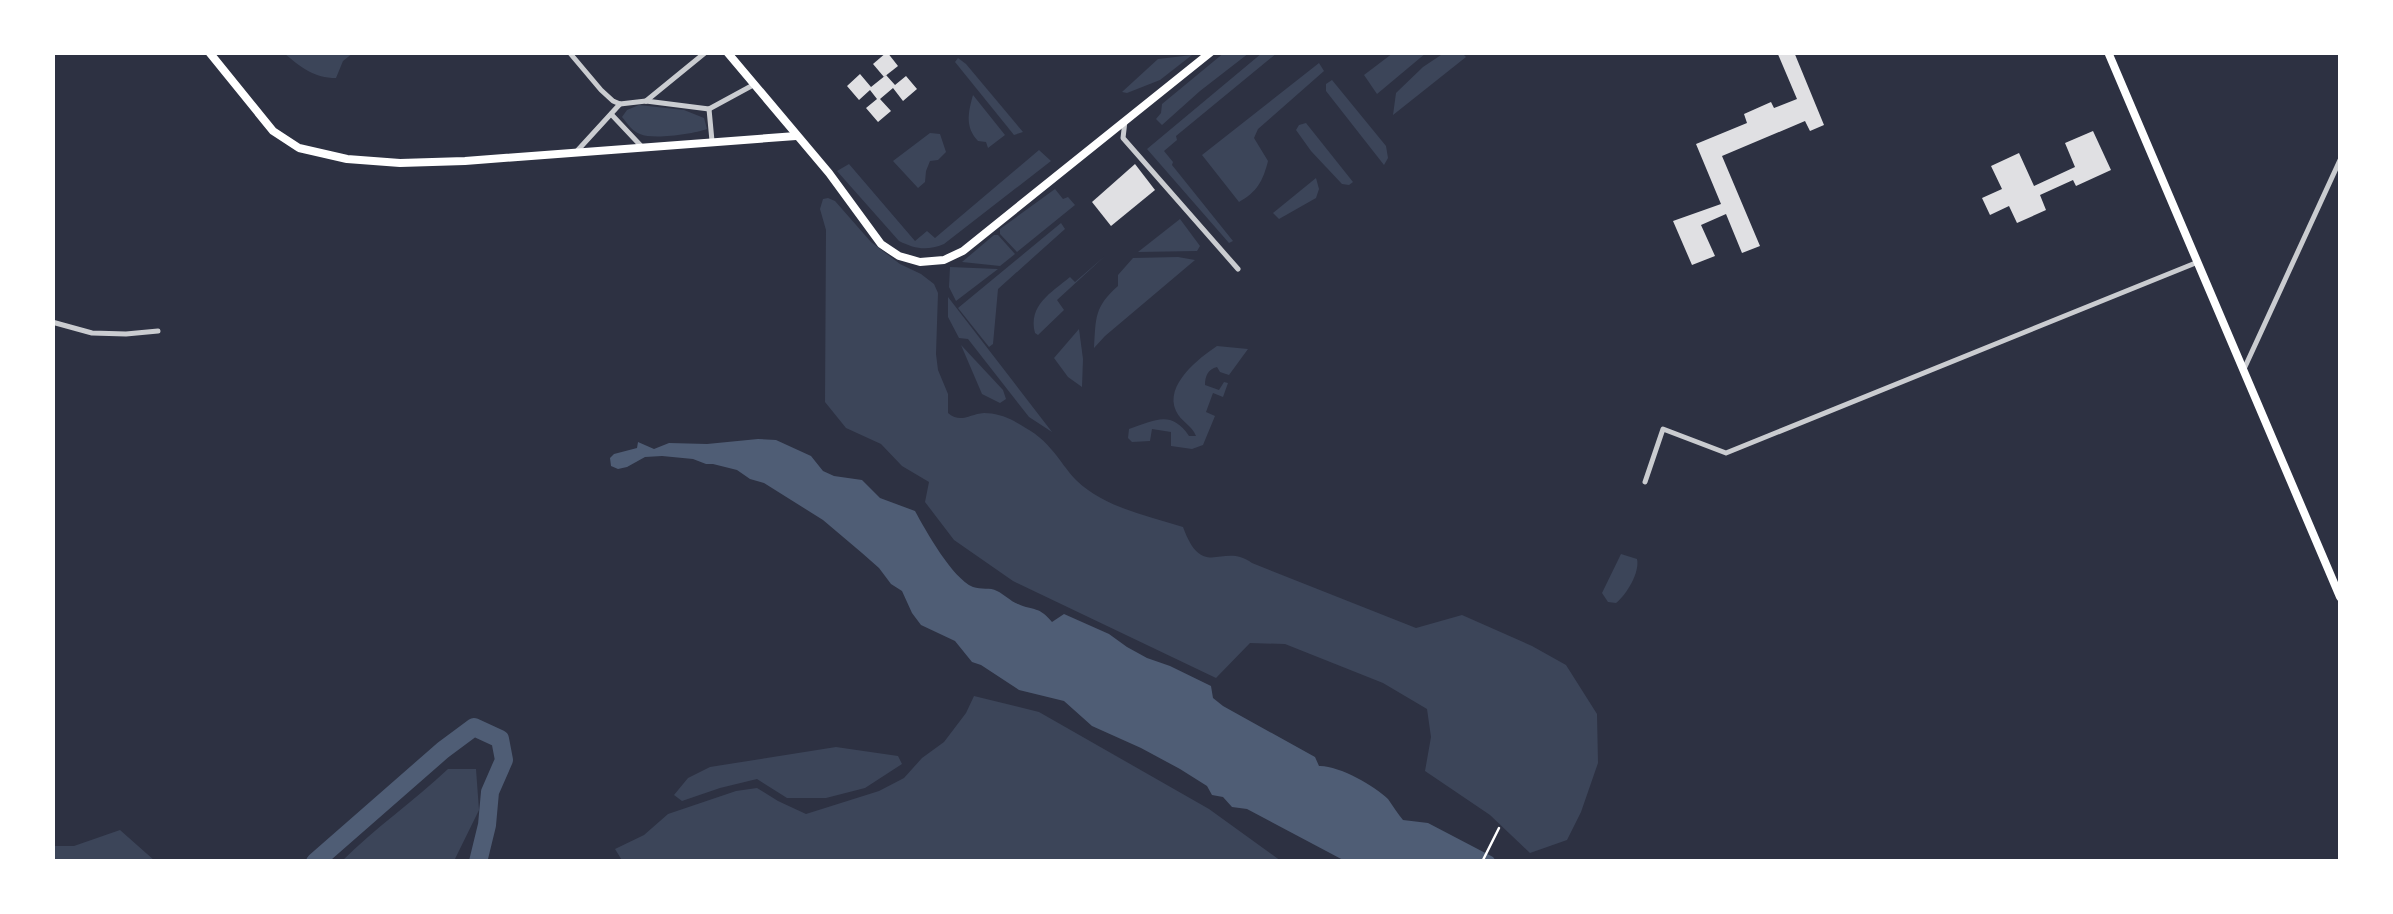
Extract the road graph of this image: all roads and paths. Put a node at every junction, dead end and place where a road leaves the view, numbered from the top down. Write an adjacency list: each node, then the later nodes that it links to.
1 (209, 52): 16 (main road)
2 (569, 52): 9 (street)
3 (706, 52): 8 (street)
4 (727, 52): 7 (main road)
5 (1211, 52): 12 (main road)
6 (2108, 52): 18 (main road)
7 (755, 84): 10 (street); 13 (main road)
8 (646, 101): 9 (street); 10 (street)
9 (620, 104): 11 (street)
10 (709, 109): 14 (street)
11 (611, 114): 15 (street); 16 (street)
12 (1125, 121): 13 (main road); 19 (street)
13 (796, 136): 14 (main road)
14 (712, 142): 15 (main road)
15 (644, 148): 16 (main road)
16 (575, 153)
17 (2340, 160): 22 (street)
18 (2198, 262): 22 (main road); 23 (street)
19 (1238, 268)
20 (52, 322): 21 (street)
21 (158, 331)
22 (2244, 369): 24 (main road)
23 (1644, 482)
24 (2340, 597)
25 (1499, 828): 26 (path)
26 (1482, 862)

